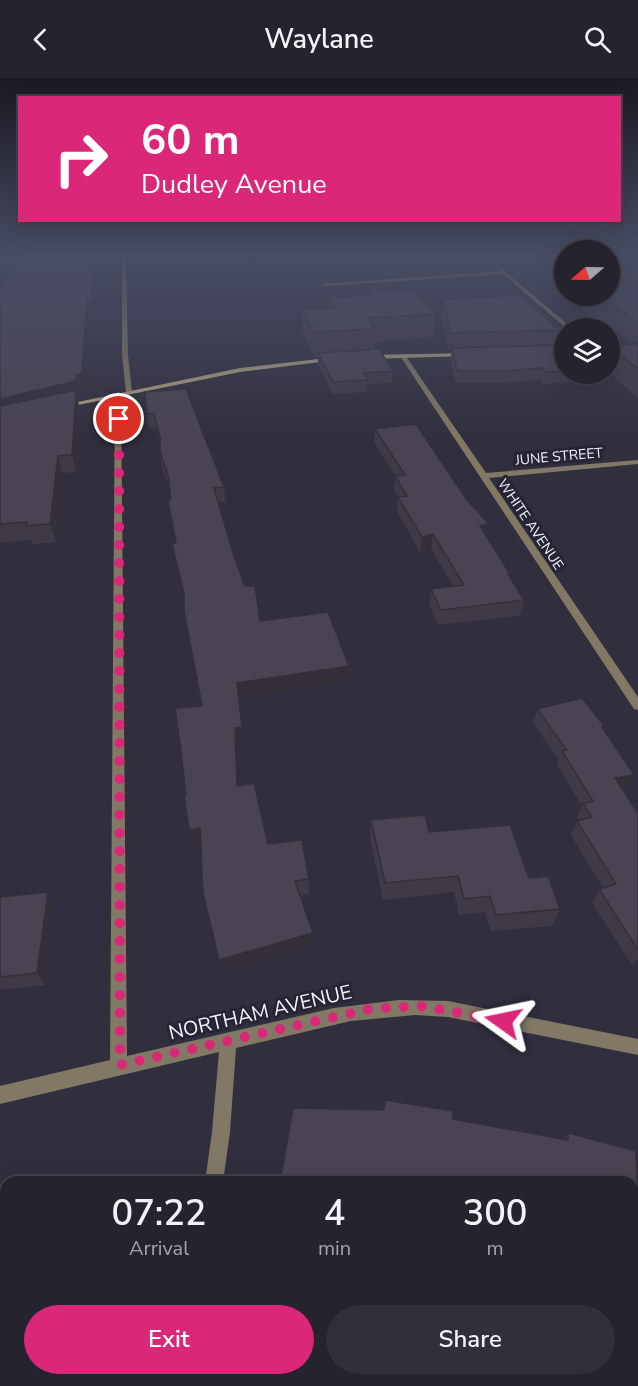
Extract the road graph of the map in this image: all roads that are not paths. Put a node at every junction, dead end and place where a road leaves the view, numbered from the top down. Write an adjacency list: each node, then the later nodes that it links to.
1 (125, 318): 6 (street)
2 (479, 355): 3 (main road)
3 (403, 356): 5 (main road); 9 (street, WHITE AVENUE)
4 (343, 358): 6 (main road)
5 (361, 358)
6 (124, 393): 7 (main road); 13 (street)
7 (60, 407)
8 (638, 462): 9 (street, JUNE STREET)
9 (482, 476): 10 (street, WHITE AVENUE)
10 (638, 706)
11 (228, 1041): 12 (street, NORTHAM AVENUE); 13 (street, NORTHAM AVENUE); 15 (street)
12 (638, 1047)
13 (120, 1065): 14 (street, NORTHAM AVENUE)
14 (0, 1095)
15 (214, 1176)

